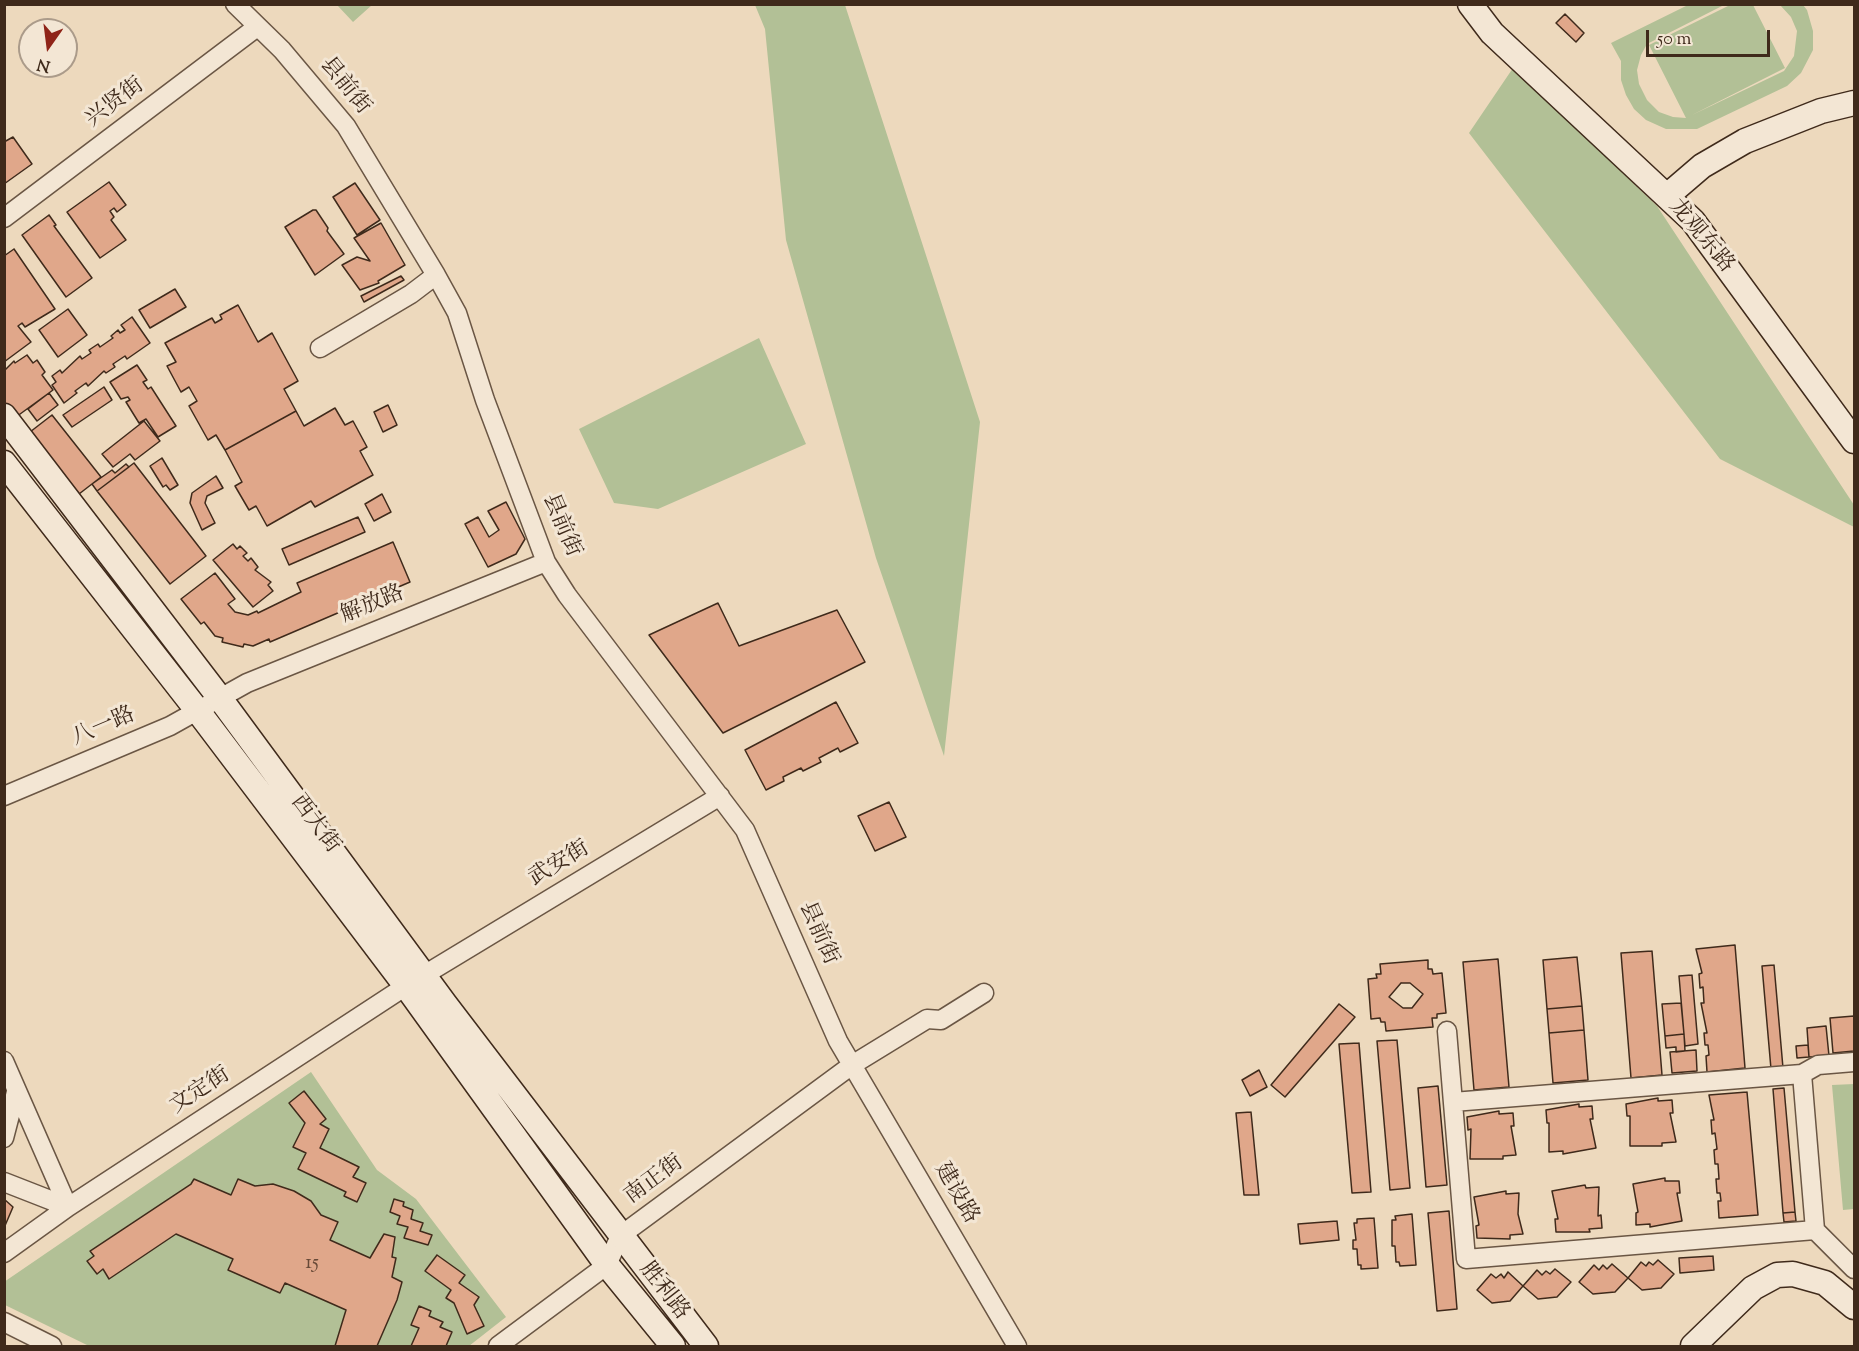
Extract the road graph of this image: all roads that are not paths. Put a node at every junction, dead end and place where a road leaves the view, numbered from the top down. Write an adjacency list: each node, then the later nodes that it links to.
1 (235, 4): 4 (street, 县前街)
2 (1452, 4): 5 (main road)
3 (1470, 4): 5 (main road)
4 (257, 27): 8 (street, 兴贤街); 9 (street, 县前街)
5 (1492, 33): 7 (main road, 龙观东路)
6 (1854, 103): 7 (main road)
7 (1667, 196): 12 (main road, 龙观东路)
8 (4, 218)
9 (436, 275): 10 (street); 14 (street, 县前街)
10 (320, 348)
11 (4, 416): 15 (main road, 西大街)
12 (1854, 441)
13 (4, 463): 16 (main road, 西大街)
14 (546, 562): 15 (street, 解放路); 18 (street, 县前街)
15 (219, 697): 16 (street, 八一路); 19 (main road, 西大街)
16 (197, 710): 17 (street, 八一路); 19 (main road, 西大街)
17 (4, 796)
18 (720, 796): 19 (street, 武安街); 24 (street, 县前街)
19 (416, 980): 30 (street, 文定街); 32 (main road, 西大街); 34 (main road, 西大街)
20 (984, 993): 24 (street, 南正街)
21 (1447, 1031): 27 (street)
22 (4, 1061): 26 (street)
23 (1854, 1062): 25 (street)
24 (852, 1065): 32 (street, 南正街); 42 (street, 建设路)
25 (1802, 1074): 27 (street); 31 (street)
26 (16, 1092): 28 (street); 30 (street)
27 (1453, 1102): 31 (street)
28 (4, 1138)
29 (4, 1182): 30 (street)
30 (68, 1207): 33 (street, 文定街)
31 (1815, 1230): 35 (street)
32 (621, 1236): 34 (street, 南正街); 41 (main road, 胜利路)
33 (4, 1253)
34 (607, 1265): 39 (street, 南正街); 40 (main road, 胜利路)
35 (1854, 1269)
36 (1854, 1307): 43 (main road)
37 (4, 1322): 38 (street)
38 (52, 1347)
39 (498, 1347)
40 (673, 1347)
41 (706, 1347)
42 (1017, 1347)
43 (1693, 1347)

